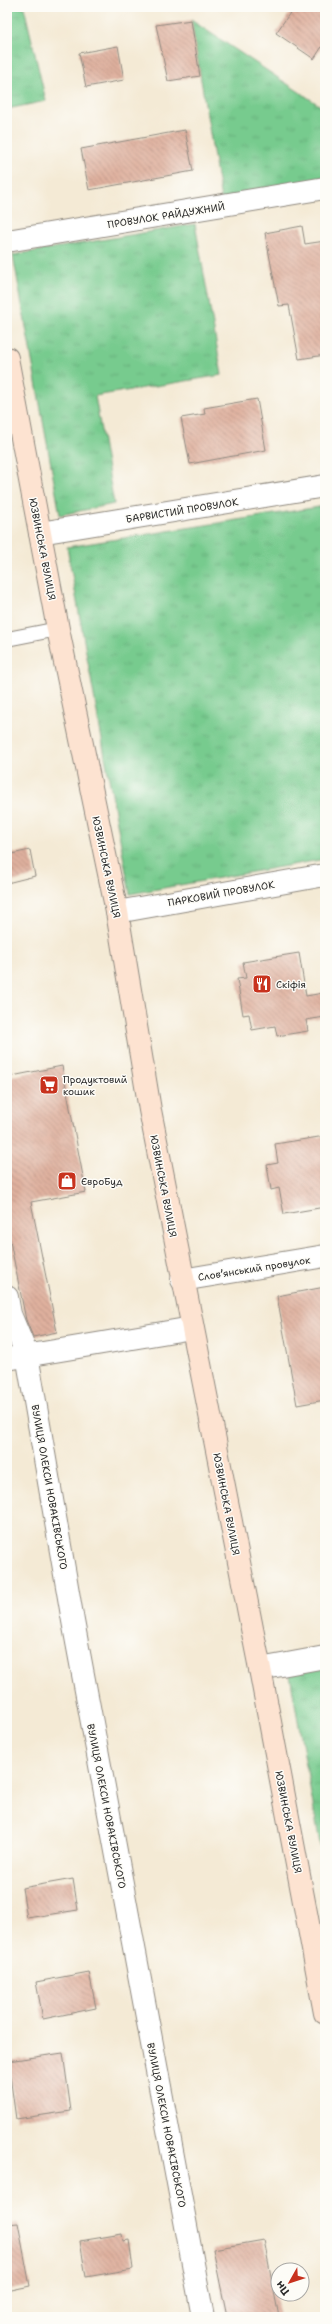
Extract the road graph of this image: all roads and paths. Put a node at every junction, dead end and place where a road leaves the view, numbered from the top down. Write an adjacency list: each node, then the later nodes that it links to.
1 (325, 188): 2 (street, ПРОВУЛОК РАЙДУЖНИЙ)
2 (7, 241)
3 (7, 358): 5 (main road, ЮЗВИНСЬКА ВУЛИЦЯ)
4 (325, 486): 5 (street, БАРВИСТИЙ ПРОВУЛОК)
5 (40, 533): 6 (main road, ЮЗВИНСЬКА ВУЛИЦЯ)
6 (58, 629): 7 (lane); 9 (main road, ЮЗВИНСЬКА ВУЛИЦЯ)
7 (7, 639)
8 (325, 875): 9 (street, ПАРКОВИЙ ПРОВУЛОК)
9 (116, 912): 11 (main road, ЮЗВИНСЬКА ВУЛИЦЯ)
10 (325, 1256): 11 (street, Словʼянський провулок)
11 (182, 1280): 13 (main road, ЮЗВИНСЬКА ВУЛИЦЯ)
12 (7, 1297): 14 (street, ВУЛИЦЯ ОЛЕКСИ НОВАКІВСЬКОГО)
13 (192, 1328): 14 (street); 16 (main road, ЮЗВИНСЬКА ВУЛИЦЯ)
14 (17, 1357): 18 (street, ВУЛИЦЯ ОЛЕКСИ НОВАКІВСЬКОГО)
15 (325, 1658): 16 (street)
16 (260, 1669): 17 (main road, ЮЗВИНСЬКА ВУЛИЦЯ)
17 (325, 2013)
18 (203, 2317)

